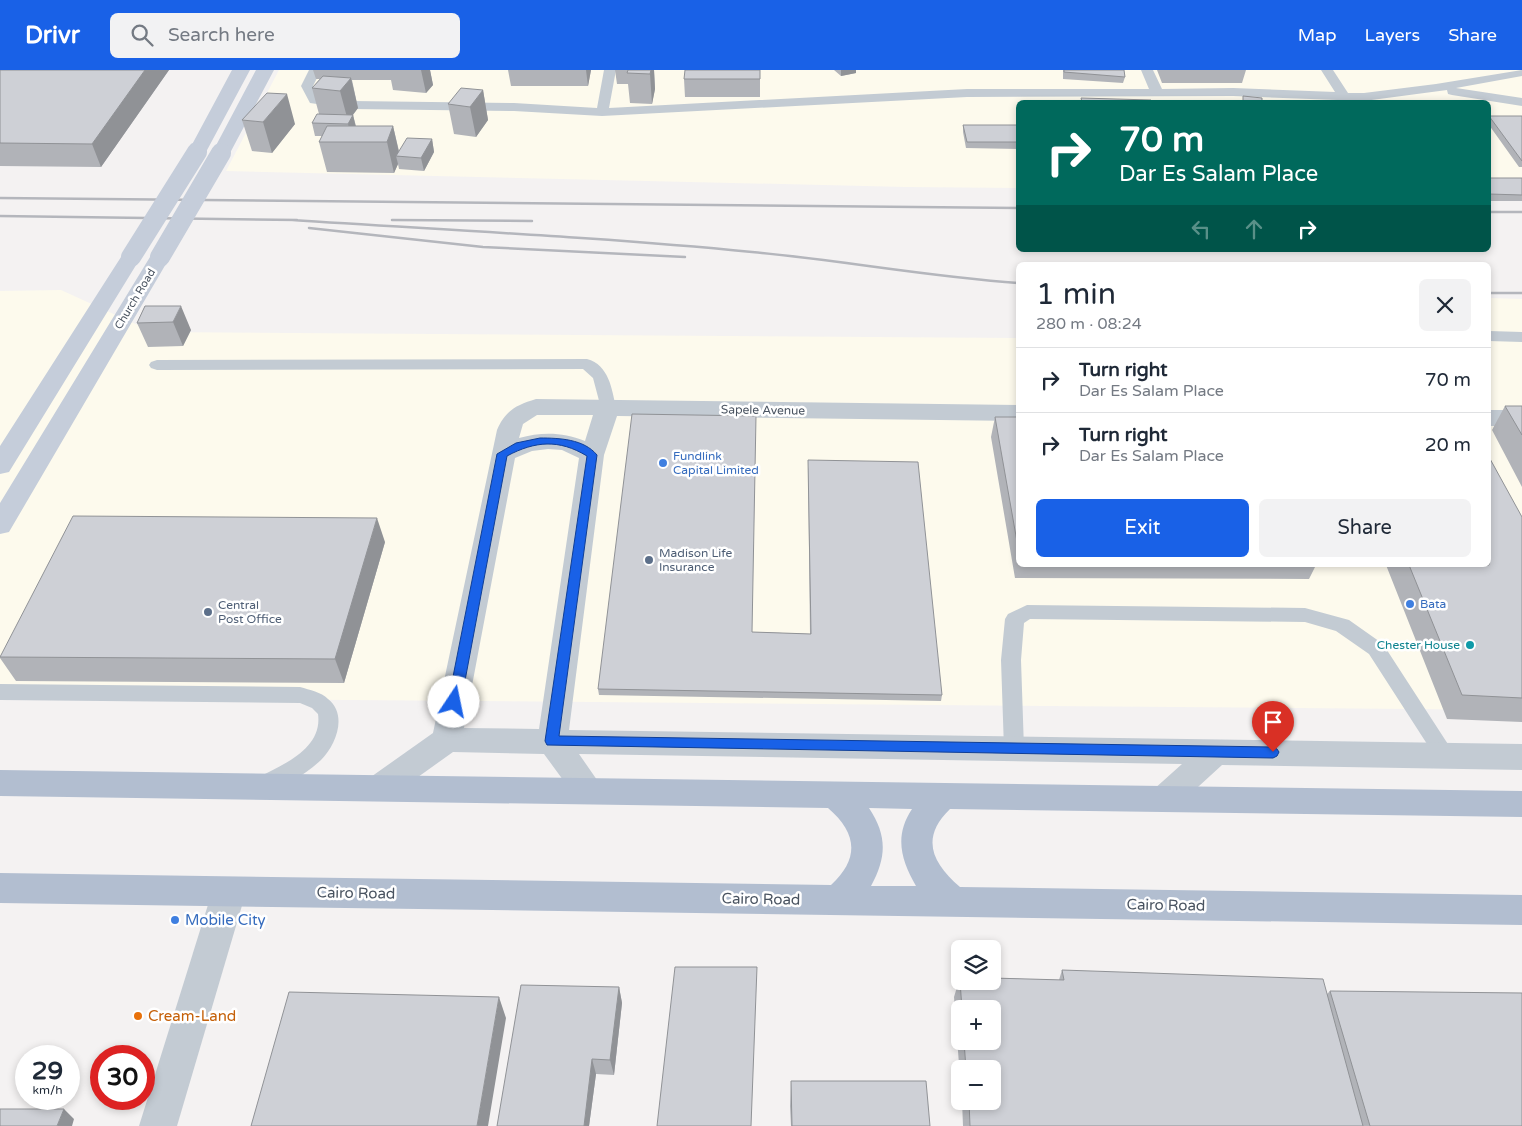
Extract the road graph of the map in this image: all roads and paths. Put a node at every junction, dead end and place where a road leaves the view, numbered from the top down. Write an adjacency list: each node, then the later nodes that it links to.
1 (241, 70): 24 (main road, Church Road, bridge)
2 (265, 70): 25 (main road, Church Road, bridge)
3 (315, 70): 14 (lane)
4 (610, 70): 14 (lane)
5 (1147, 70): 10 (lane)
6 (1327, 70): 11 (lane)
7 (1522, 72): 8 (lane)
8 (1494, 78): 9 (lane); 12 (lane)
9 (1436, 88): 11 (lane); 12 (lane)
10 (1157, 92): 11 (lane); 14 (lane)
11 (1344, 96)
12 (1507, 99): 13 (lane)
13 (1522, 102)
14 (602, 112)
15 (1491, 336): 16 (lane)
16 (1522, 337)
17 (157, 365): 18 (lane)
18 (608, 408): 19 (street, Sapele Avenue); 22 (street, Sapele Avenue); 23 (street)
19 (1016, 412)
20 (1491, 418): 21 (street)
21 (1522, 418)
22 (502, 454): 23 (street); 27 (street)
23 (592, 455): 28 (street)
24 (0, 466)
25 (0, 525)
26 (0, 692): 34 (lane)
27 (447, 740): 28 (street); 35 (street)
28 (552, 741): 29 (street); 36 (street)
29 (1014, 749): 30 (street); 31 (lane)
30 (1216, 752): 31 (street); 39 (street)
31 (1445, 755): 32 (street)
32 (1522, 757)
33 (0, 783): 34 (main road)
34 (260, 787): 35 (main road)
35 (379, 788): 36 (main road)
36 (588, 790): 37 (main road)
37 (835, 794): 38 (main road); 43 (main road)
38 (944, 796): 39 (main road); 44 (main road)
39 (1164, 799): 40 (main road)
40 (1522, 804)
41 (0, 888): 42 (main road, Cairo Road)
42 (229, 892): 43 (main road, Cairo Road); 46 (street)
43 (838, 900): 44 (main road, Cairo Road)
44 (953, 902): 45 (main road, Cairo Road)
45 (1522, 910)
46 (158, 1126)

